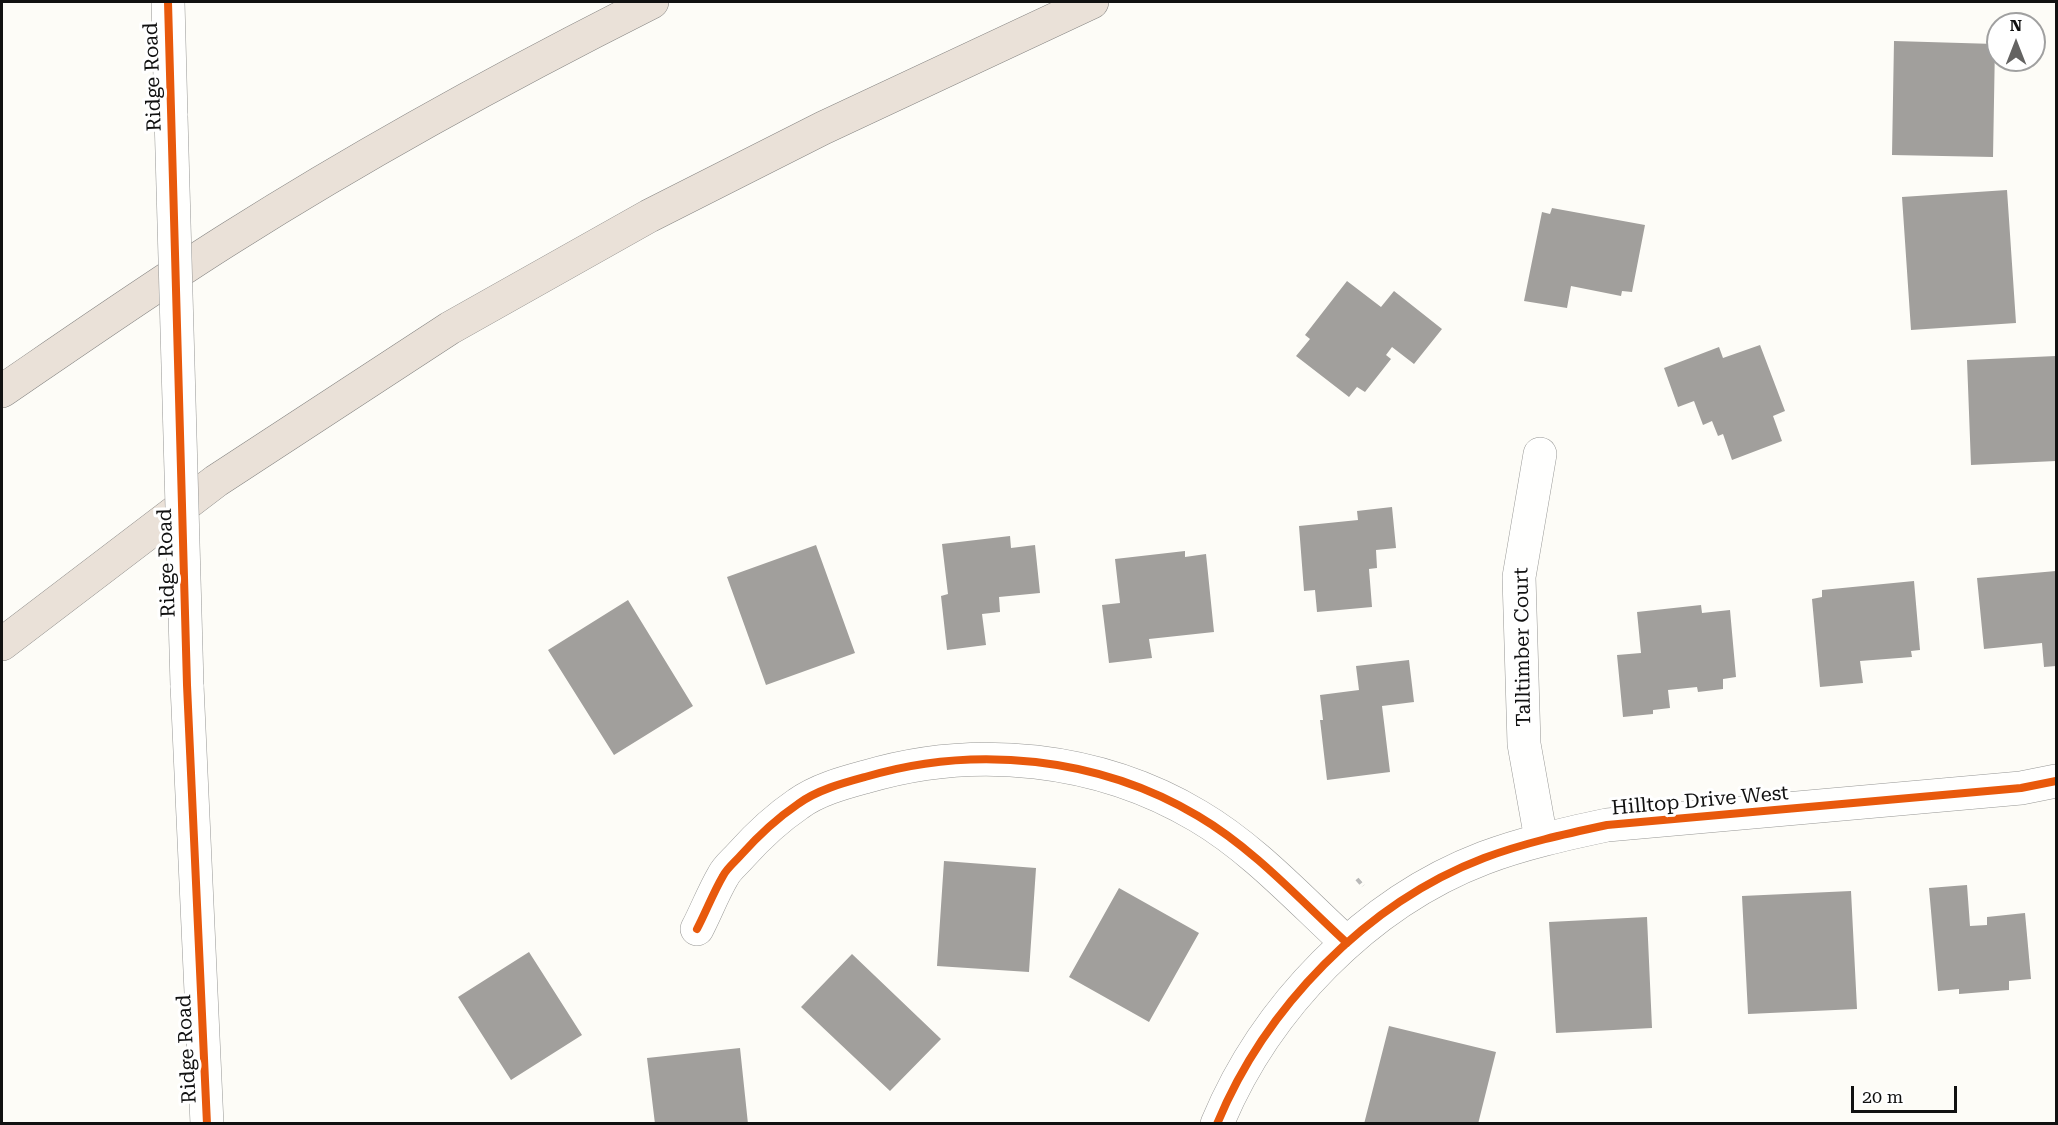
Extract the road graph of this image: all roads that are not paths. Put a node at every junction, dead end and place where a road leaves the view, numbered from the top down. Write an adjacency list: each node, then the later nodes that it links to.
1 (168, 2): 11 (street, Ridge Road, bridge)
2 (652, 2): 4 (highway)
3 (1092, 2): 6 (highway)
4 (2, 391)
5 (1540, 454): 8 (street, Talltimber Court)
6 (2, 644)
7 (2056, 781): 8 (street, Hilltop Drive West)
8 (1541, 839): 10 (street, Hilltop Drive West)
9 (697, 929): 10 (street)
10 (1347, 943): 12 (street, Hilltop Drive West)
11 (207, 1124)
12 (1217, 1124)

